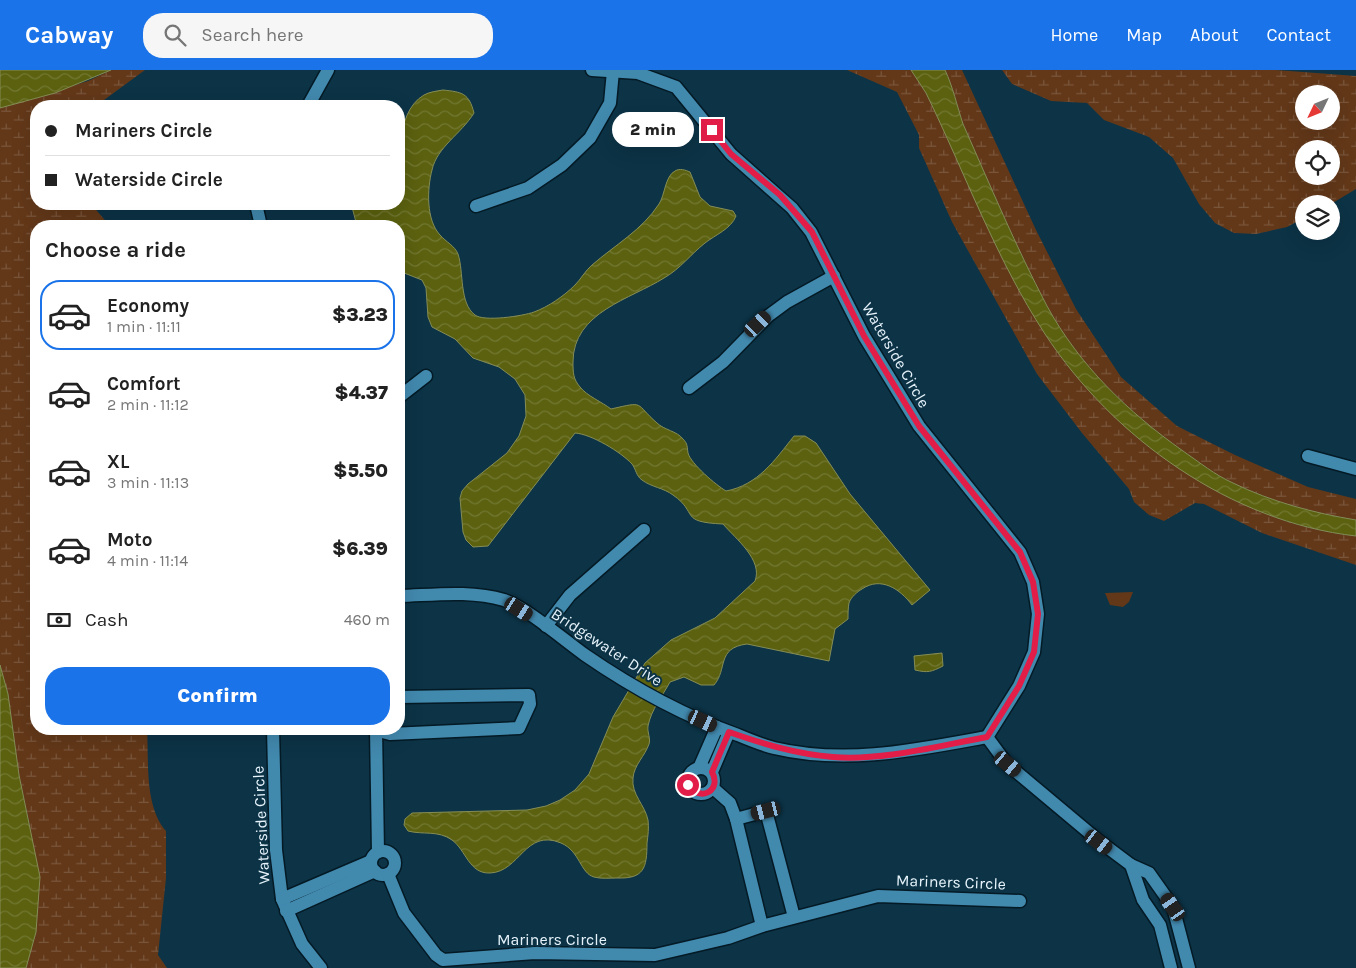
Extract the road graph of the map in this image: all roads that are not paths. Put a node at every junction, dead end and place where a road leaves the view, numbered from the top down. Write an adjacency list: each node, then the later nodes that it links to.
1 (328, 70): 4 (street)
2 (592, 70): 3 (street, Waterside Circle)
3 (614, 71): 5 (street); 6 (street, Waterside Circle)
4 (311, 100)
5 (476, 206)
6 (834, 276): 8 (street); 21 (street, Waterside Circle)
7 (426, 376): 9 (street)
8 (689, 388)
9 (405, 392)
10 (1308, 456): 11 (street)
11 (1356, 470)
12 (644, 530): 14 (street)
13 (405, 596): 14 (street, Bridgewater Drive)
14 (546, 626): 16 (street, Bridgewater Drive)
15 (405, 698): 18 (street, Mariners Circle)
16 (717, 728): 17 (street, Bridgewater Drive); 22 (street)
17 (729, 732): 21 (street, Bridgewater Drive); 22 (street)
18 (405, 733)
19 (273, 735): 28 (street, Waterside Circle)
20 (375, 735): 25 (street, Mariners Circle)
21 (987, 737): 26 (street)
22 (705, 770): 23 (street); 23 (street)
23 (713, 788): 24 (street)
24 (736, 819): 29 (street); 30 (street)
25 (378, 864): 28 (street); 30 (street, Mariners Circle)
26 (1131, 866): 32 (street); 33 (street)
27 (1020, 901): 29 (street, Mariners Circle)
28 (284, 905): 31 (street, Waterside Circle)
29 (794, 918): 30 (street, Mariners Circle)
30 (762, 926)
31 (321, 968)
32 (1171, 968)
33 (1189, 968)

